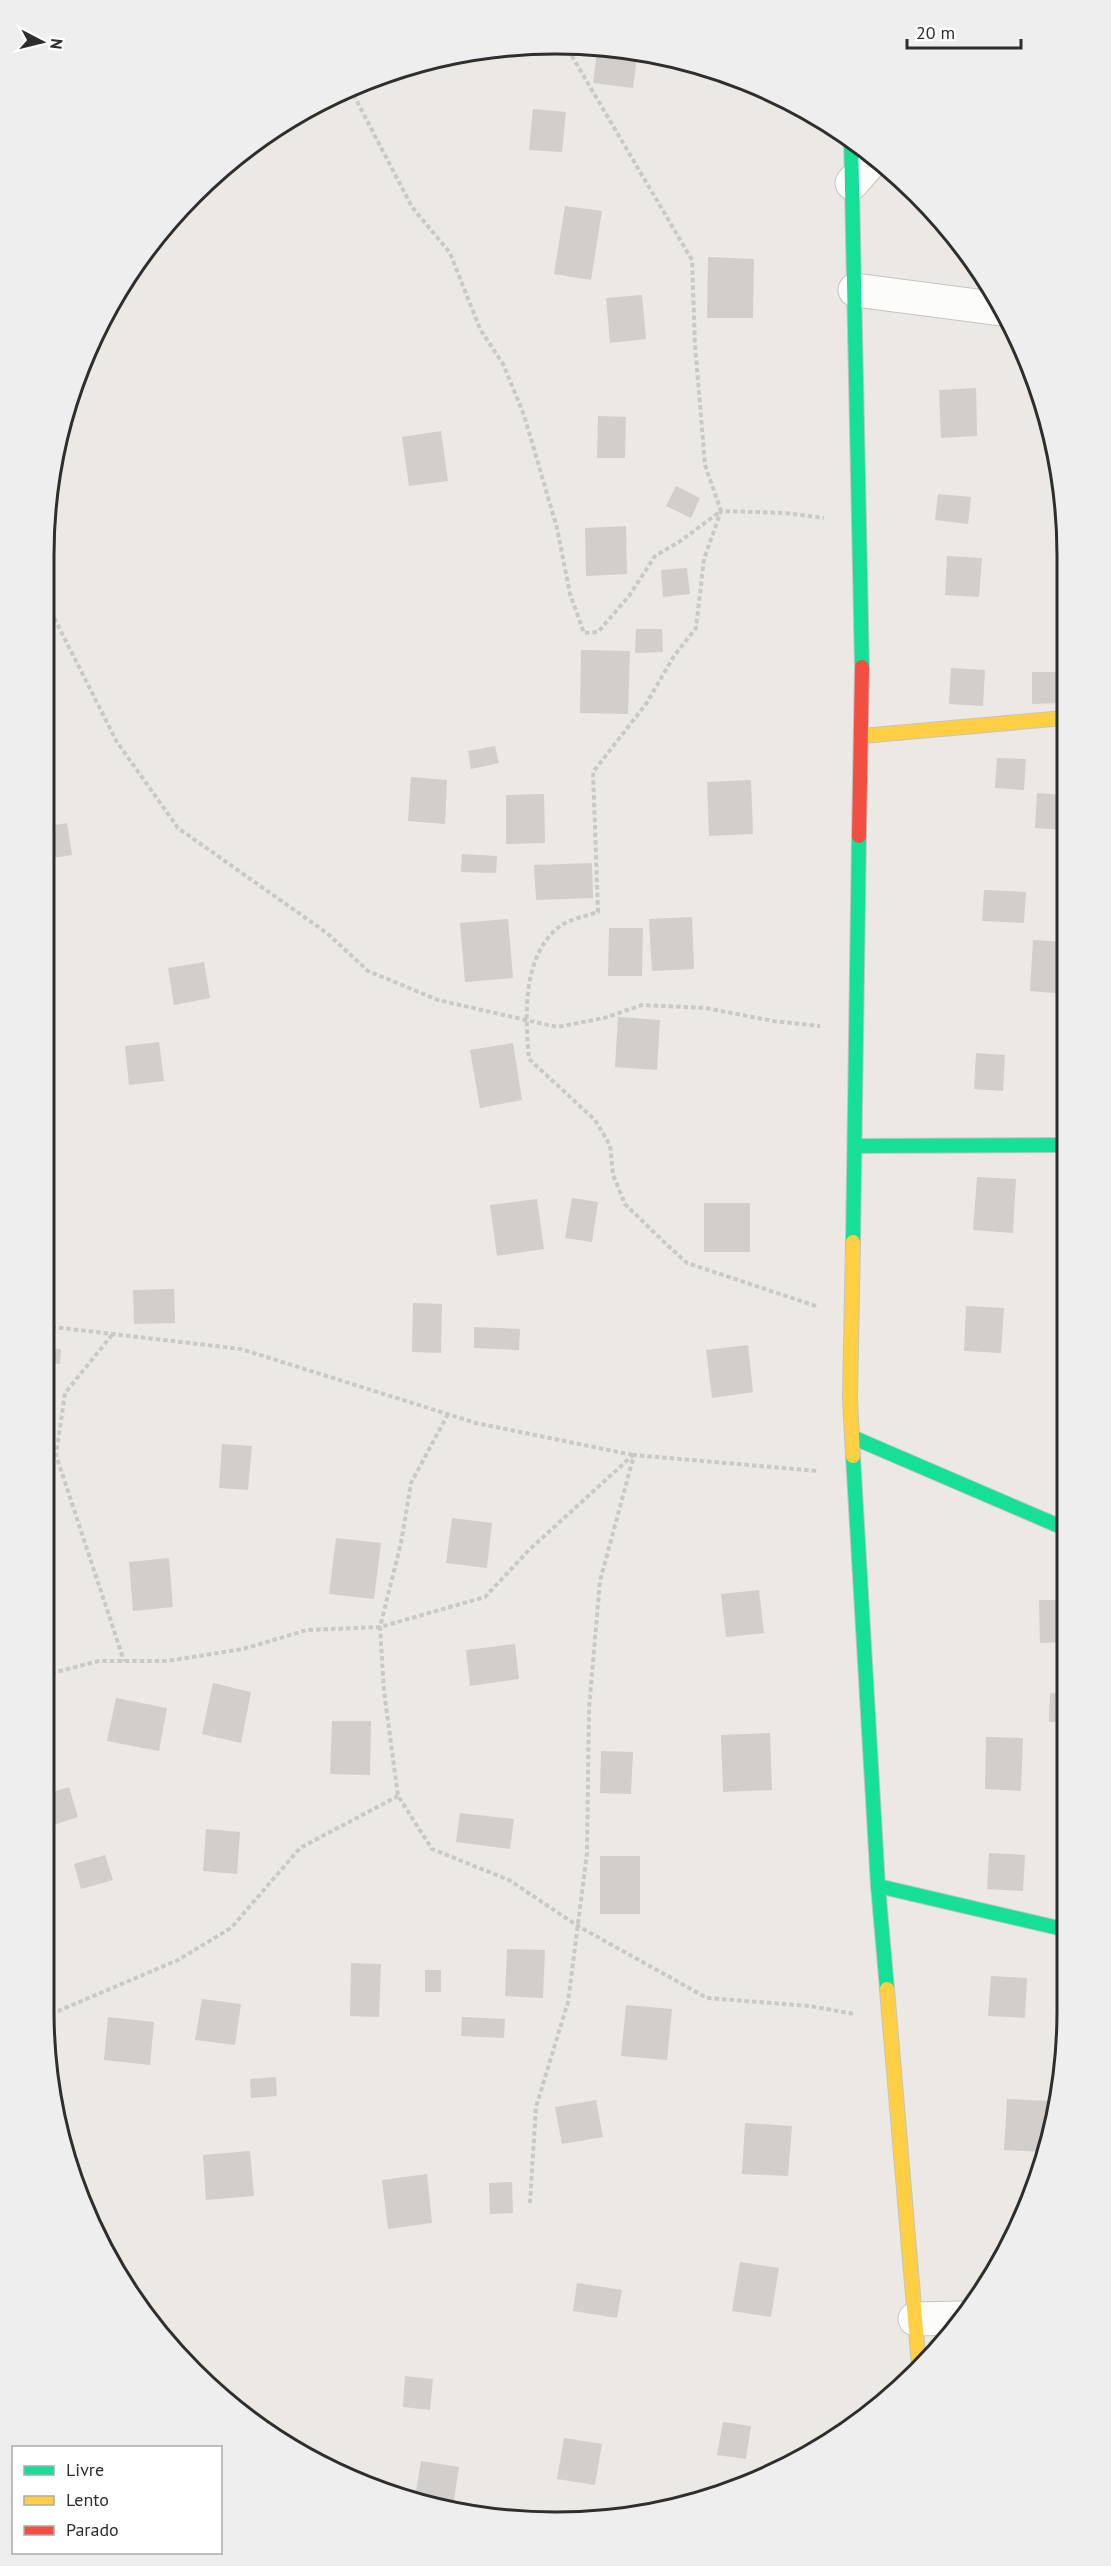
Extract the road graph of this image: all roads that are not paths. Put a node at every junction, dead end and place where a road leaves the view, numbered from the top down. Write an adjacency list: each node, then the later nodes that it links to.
1 (851, 151): 3 (main road)
2 (869, 164): 3 (street)
3 (852, 183): 4 (main road)
4 (855, 290): 5 (street); 7 (main road)
5 (991, 308)
6 (1057, 719): 7 (main road)
7 (862, 736): 9 (main road)
8 (1057, 1145): 9 (main road)
9 (855, 1146): 10 (main road)
10 (852, 1437): 11 (main road); 12 (main road)
11 (1057, 1525)
12 (878, 1886): 13 (main road); 15 (main road)
13 (1057, 1928)
14 (951, 2318): 15 (street)
15 (915, 2319): 16 (main road)
16 (918, 2356)

